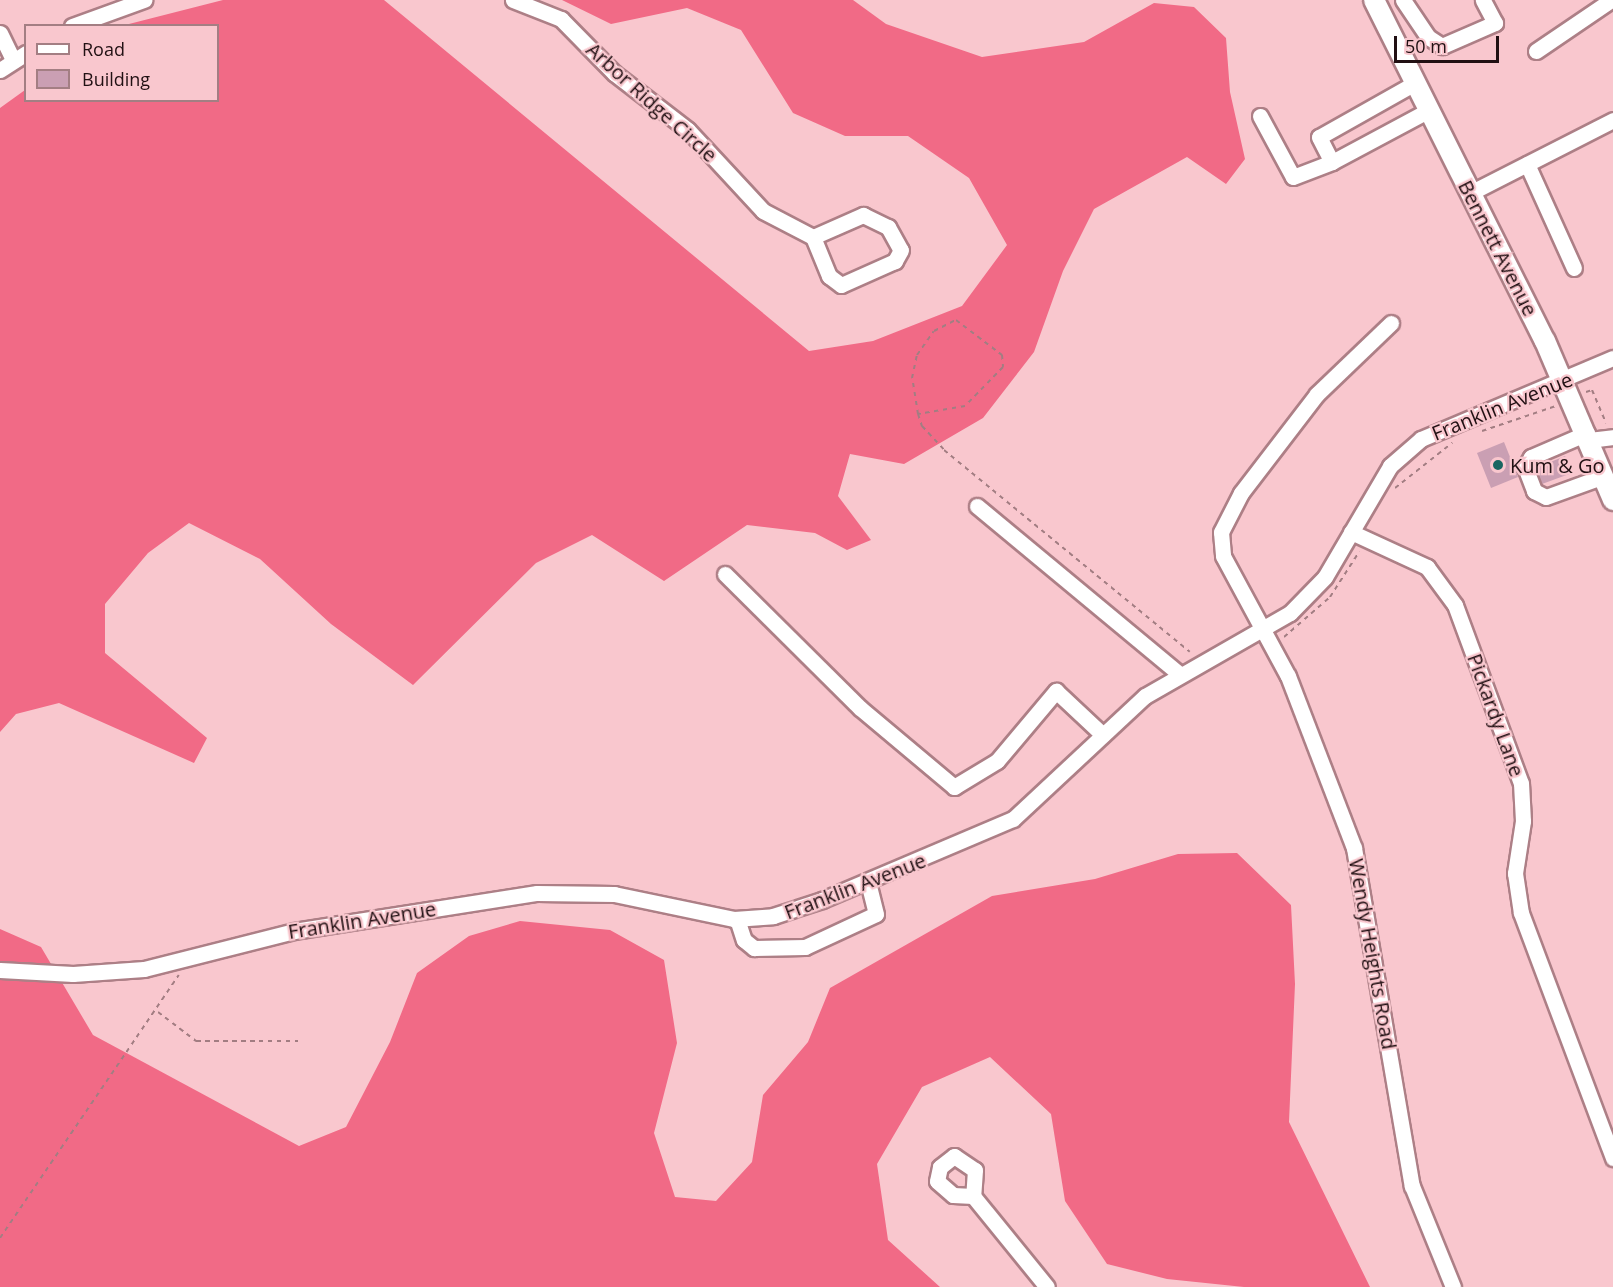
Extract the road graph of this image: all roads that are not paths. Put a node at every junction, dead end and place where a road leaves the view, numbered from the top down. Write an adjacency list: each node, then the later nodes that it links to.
1 (144, 0): 7 (street)
2 (513, 0): 19 (street, Arbor Ridge Circle)
3 (1374, 0): 12 (main road, Bennett Avenue)
4 (1403, 0): 5 (street)
5 (1484, 0)
6 (1611, 0): 9 (street)
7 (78, 24)
8 (0, 33): 10 (street)
9 (1536, 51)
10 (19, 56): 11 (street)
11 (0, 70)
12 (1415, 83): 13 (main road, Bennett Avenue); 16 (street)
13 (1429, 110): 16 (street); 18 (main road, Bennett Avenue)
14 (1260, 116): 16 (street)
15 (1613, 120): 17 (street)
16 (1332, 162)
17 (1527, 164): 18 (street); 20 (street)
18 (1470, 193): 23 (main road, Bennett Avenue)
19 (813, 237): 19 (street)
20 (1574, 268)
21 (1391, 323): 31 (street, Wendy Heights Road)
22 (1613, 358): 23 (street, Franklin Avenue)
23 (1564, 382): 24 (main road, Bennett Avenue); 29 (street, Franklin Avenue)
24 (1588, 437): 25 (street); 26 (main road, Bennett Avenue); 26 (street)
25 (1612, 437)
26 (1604, 476): 27 (main road, Bennett Avenue)
27 (1613, 500)
28 (977, 506): 32 (street)
29 (1351, 532): 31 (street, Franklin Avenue); 37 (street, Pickardy Lane)
30 (725, 574): 33 (street)
31 (1264, 630): 32 (street, Franklin Avenue); 40 (street, Wendy Heights Road)
32 (1179, 674): 33 (street, Franklin Avenue)
33 (1103, 735): 34 (street, Franklin Avenue)
34 (868, 882): 35 (street, Franklin Avenue); 35 (street)
35 (737, 919): 36 (street, Franklin Avenue)
36 (0, 970)
37 (1613, 1158)
38 (974, 1196): 39 (street)
39 (1047, 1287)
40 (1453, 1287)

